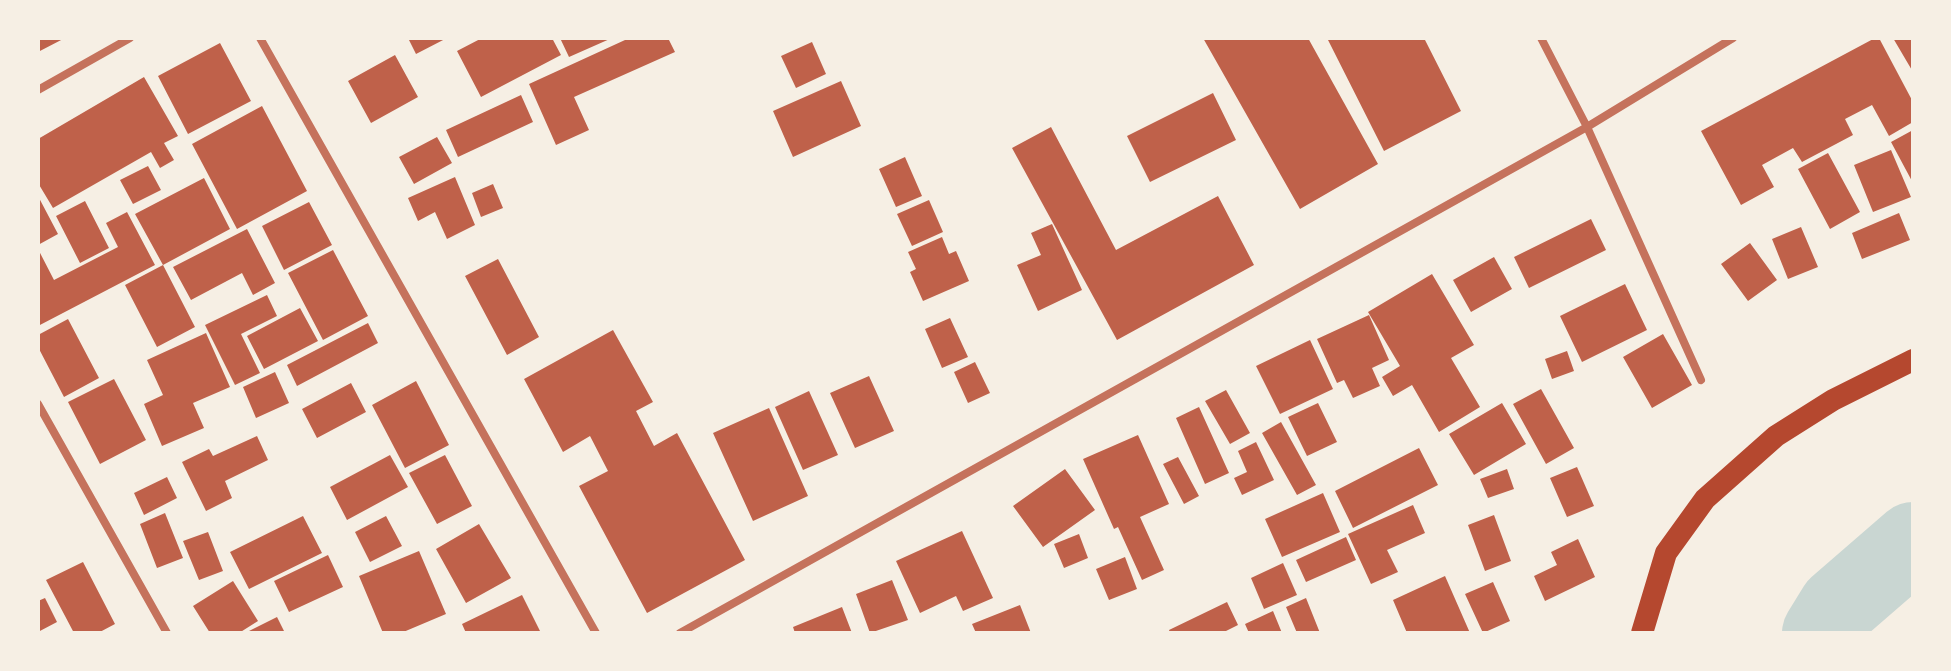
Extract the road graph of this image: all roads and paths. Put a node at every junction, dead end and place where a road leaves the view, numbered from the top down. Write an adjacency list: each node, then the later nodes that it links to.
1 (130, 38): 5 (street)
2 (260, 38): 11 (street)
3 (1541, 38): 6 (street)
4 (1733, 38): 6 (street)
5 (38, 90)
6 (1587, 127): 8 (street); 12 (street)
7 (1913, 360): 13 (highway)
8 (1701, 380)
9 (38, 404): 10 (street)
10 (167, 633)
11 (596, 633)
12 (680, 633)
13 (1642, 633)

